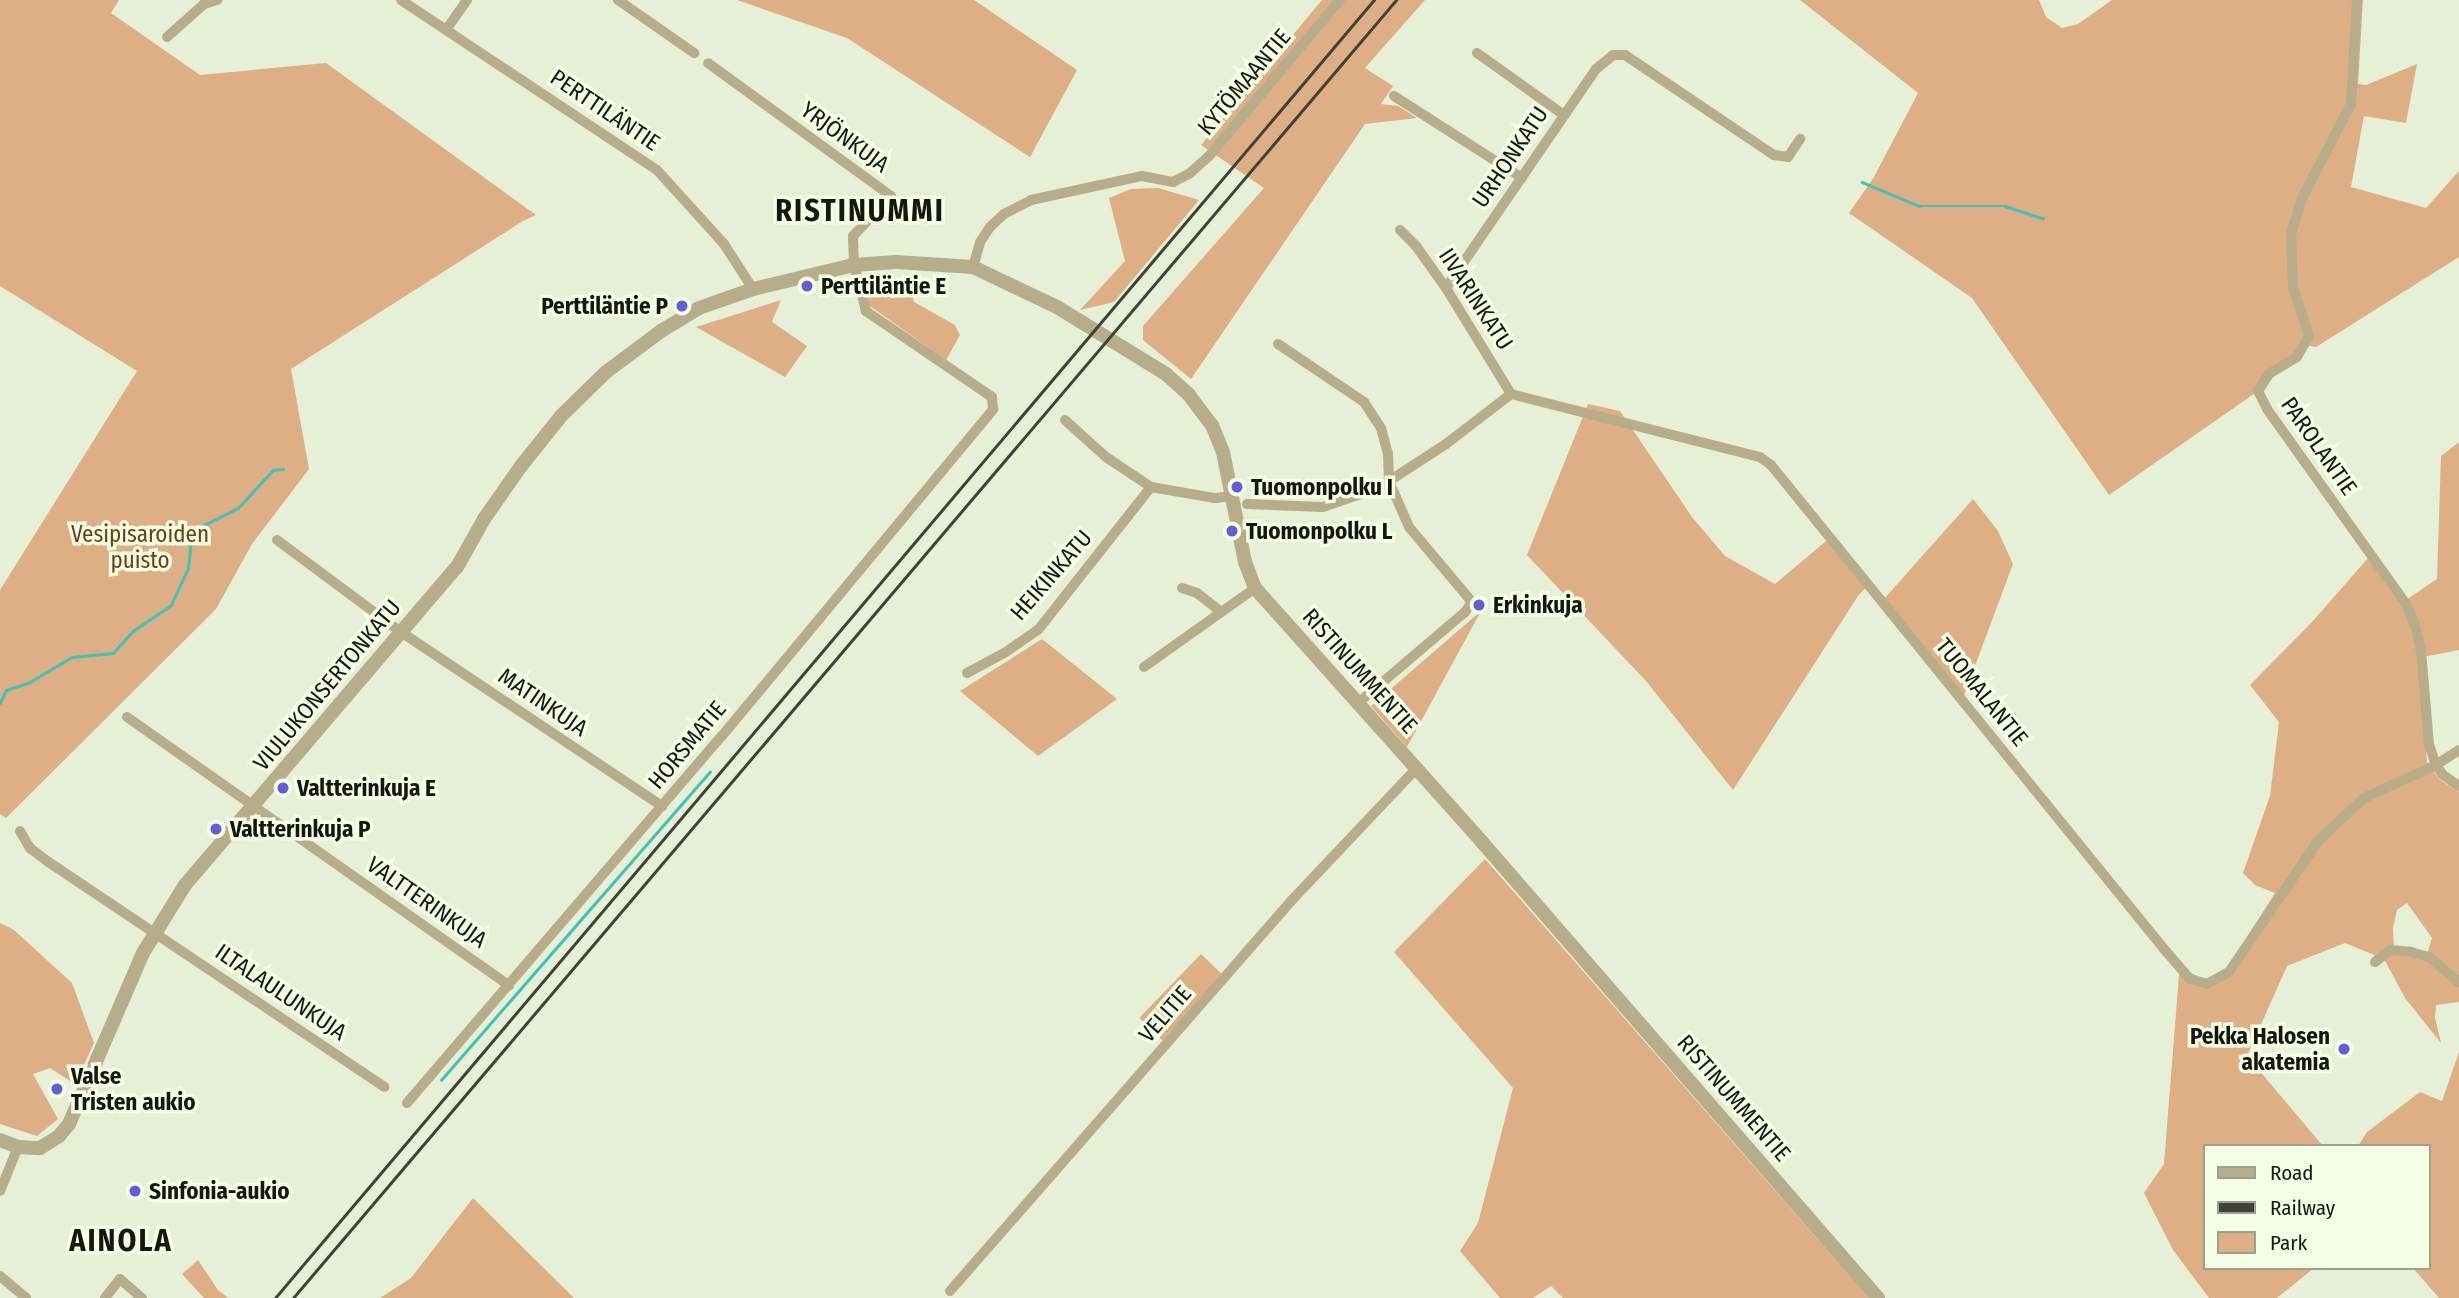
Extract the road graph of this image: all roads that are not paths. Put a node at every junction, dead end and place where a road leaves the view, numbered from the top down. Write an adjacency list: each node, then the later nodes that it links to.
1 (217, 0): 8 (street)
2 (401, 0): 7 (street, PERTTILÄNTIE)
3 (467, 0): 7 (street)
4 (618, 0): 9 (street)
5 (1340, 0): 18 (street, KYTÖMAANTIE)
6 (2357, 0): 38 (street, PAROLANTIE)
7 (446, 30): 20 (street, PERTTILÄNTIE)
8 (167, 37)
9 (694, 53)
10 (1477, 53): 13 (street)
11 (708, 63): 17 (street, YRJÖNKUJA)
12 (1394, 96): 15 (street)
13 (1564, 115): 14 (street, URHONKATU); 15 (street, URHONKATU)
14 (1800, 139)
15 (1522, 178): 19 (street, URHONKATU)
16 (1400, 230): 19 (street, IIVARINKATU)
17 (854, 265): 18 (street, RISTINUMMENTIE); 20 (street, RISTINUMMENTIE); 42 (street, HORSMATIE)
18 (973, 267): 26 (street, RISTINUMMENTIE)
19 (1446, 288): 22 (street, IIVARINKATU)
20 (753, 289): 32 (street, VIULUKONSERTONKATU)
21 (1278, 344): 24 (street)
22 (1511, 394): 24 (street); 38 (street, TUOMALANTIE)
23 (1065, 420): 25 (street)
24 (1389, 481): 27 (street); 35 (street)
25 (1152, 486): 26 (street); 34 (street, HEIKINKATU)
26 (1233, 496): 30 (street, RISTINUMMENTIE)
27 (1247, 504)
28 (277, 540): 32 (street, MATINKUJA)
29 (1182, 588): 31 (street)
30 (1255, 588): 31 (street); 35 (street, RISTINUMMENTIE)
31 (1220, 611): 33 (street)
32 (401, 632): 41 (street, VIULUKONSERTONKATU); 42 (street, MATINKUJA)
33 (1144, 667)
34 (967, 673)
35 (1359, 703): 39 (street, RISTINUMMENTIE)
36 (127, 717): 41 (street, VALTTERINKUJA)
37 (2459, 750): 38 (street, TUOMALANTIE)
38 (2436, 765): 40 (street)
39 (1416, 769): 54 (street, VELITIE); 58 (street, RISTINUMMENTIE)
40 (2459, 786)
41 (253, 807): 44 (street, VIULUKONSERTONKATU); 47 (street, VALTTERINKUJA)
42 (662, 807): 47 (street, HORSMATIE)
43 (20, 831): 44 (street, ILTALAULUNKUJA)
44 (155, 931): 48 (street, ILTALAULUNKUJA); 51 (street, VIULUKONSERTONKATU)
45 (2375, 962): 46 (street)
46 (2459, 982)
47 (509, 985): 49 (street, HORSMATIE)
48 (384, 1087)
49 (407, 1103)
50 (0, 1140): 51 (street)
51 (18, 1147): 52 (street)
52 (0, 1191)
53 (0, 1276): 55 (street)
54 (950, 1291)
55 (26, 1298)
56 (105, 1298): 57 (street)
57 (142, 1298)
58 (1878, 1298)

